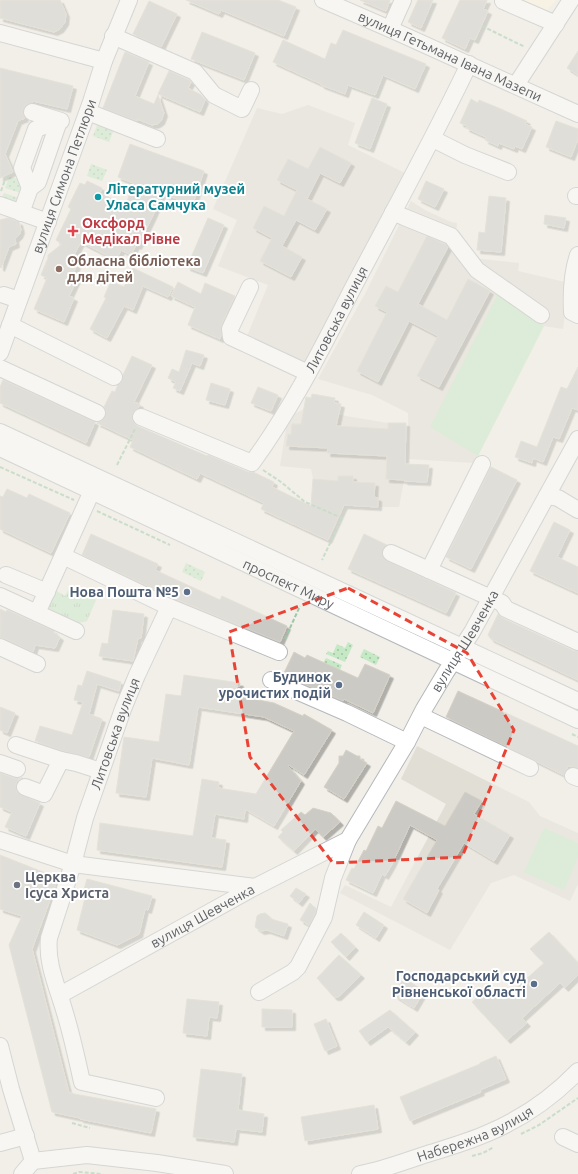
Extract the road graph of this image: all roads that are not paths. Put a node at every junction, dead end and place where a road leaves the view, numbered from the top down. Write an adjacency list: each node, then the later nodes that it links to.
1 (128, 0): 9 (street, вулиця Симона Петлюри)
2 (322, 0): 7 (street, вулиця Гетьмана Івана Мазепи)
3 (403, 0): 7 (street)
4 (571, 0): 6 (street)
5 (504, 1): 6 (street)
6 (556, 24): 12 (street)
7 (390, 29): 11 (street, вулиця Гетьмана Івана Мазепи)
8 (0, 32): 10 (street)
9 (113, 36): 10 (street, вулиця Симона Петлюри); 13 (street)
10 (104, 62): 15 (street, вулиця Симона Петлюри)
11 (469, 64): 12 (street, вулиця Гетьмана Івана Мазепи); 20 (street, Литовська вулиця)
12 (516, 85): 16 (street, вулиця Гетьмана Івана Мазепи)
13 (250, 90)
14 (32, 112): 17 (street)
15 (88, 112): 18 (street, вулиця Симона Петлюри); 19 (street)
16 (578, 114)
17 (59, 121): 18 (street); 24 (street)
18 (82, 128): 25 (street, вулиця Симона Петлюри)
19 (157, 139)
20 (433, 139): 21 (street); 23 (street, Литовська вулиця)
21 (508, 172)
22 (0, 205): 24 (street)
23 (393, 212): 30 (street); 35 (street, Литовська вулиця)
24 (21, 213): 25 (street)
25 (48, 222): 29 (street, вулиця Симона Петлюри)
26 (578, 255): 31 (street)
27 (250, 287): 35 (street)
28 (4, 295): 29 (street)
29 (19, 300): 32 (street, вулиця Симона Петлюри)
30 (541, 315)
31 (578, 315)
32 (10, 325): 33 (street, вулиця Симона Петлюри); 36 (street)
33 (0, 353)
34 (0, 368): 37 (street)
35 (308, 373): 38 (street, Литовська вулиця)
36 (114, 377)
37 (97, 413)
38 (141, 417)
39 (0, 432): 57 (street, проспект Миру)
40 (578, 439): 44 (street, вулиця Шевченка)
41 (0, 448): 43 (street, проспект Миру)
42 (482, 464): 48 (street)
43 (92, 491): 47 (street); 60 (street, проспект Миру)
44 (547, 496): 45 (street); 52 (street, вулиця Шевченка)
45 (578, 510)
46 (391, 553): 48 (street)
47 (63, 556): 50 (street); 53 (street)
48 (429, 570): 52 (street)
49 (6, 575): 50 (street)
50 (47, 592): 54 (street)
51 (0, 596): 54 (street)
52 (491, 598): 56 (street); 57 (street, вулиця Шевченка)
53 (169, 607): 59 (street); 72 (street, Литовська вулиця)
54 (37, 613): 55 (street)
55 (76, 631)
56 (578, 642)
57 (463, 647): 60 (street, вулиця Шевченка); 63 (street, проспект Миру)
58 (0, 648): 61 (street)
59 (279, 652)
60 (453, 661): 64 (street, вулиця Шевченка); 65 (street, проспект Миру)
61 (37, 664)
62 (272, 680): 66 (street)
63 (578, 701)
64 (421, 716): 66 (street, вулиця Шевченка); 70 (street)
65 (578, 720)
66 (407, 742): 75 (street, вулиця Шевченка)
67 (16, 745): 68 (street)
68 (61, 760): 72 (street); 73 (street)
69 (0, 763): 71 (street)
70 (530, 768)
71 (18, 770)
72 (101, 771): 76 (street, Литовська вулиця)
73 (25, 787)
74 (0, 840): 76 (street)
75 (348, 840): 77 (street, вулиця Шевченка); 78 (street, вулиця Шевченка)
76 (73, 864): 77 (street); 79 (street, Литовська вулиця)
77 (255, 887): 79 (street, вулиця Шевченка)
78 (259, 992)
79 (60, 995): 82 (street, Литовська вулиця)
80 (0, 1046): 83 (street)
81 (578, 1071): 91 (street, Набережна вулиця)
82 (156, 1098)
83 (26, 1136): 85 (street); 87 (street)
84 (563, 1137): 86 (street)
85 (0, 1143)
86 (578, 1144)
87 (33, 1161): 88 (street); 89 (street)
88 (192, 1171): 90 (street)
89 (22, 1174)
90 (225, 1174)
91 (364, 1174)

